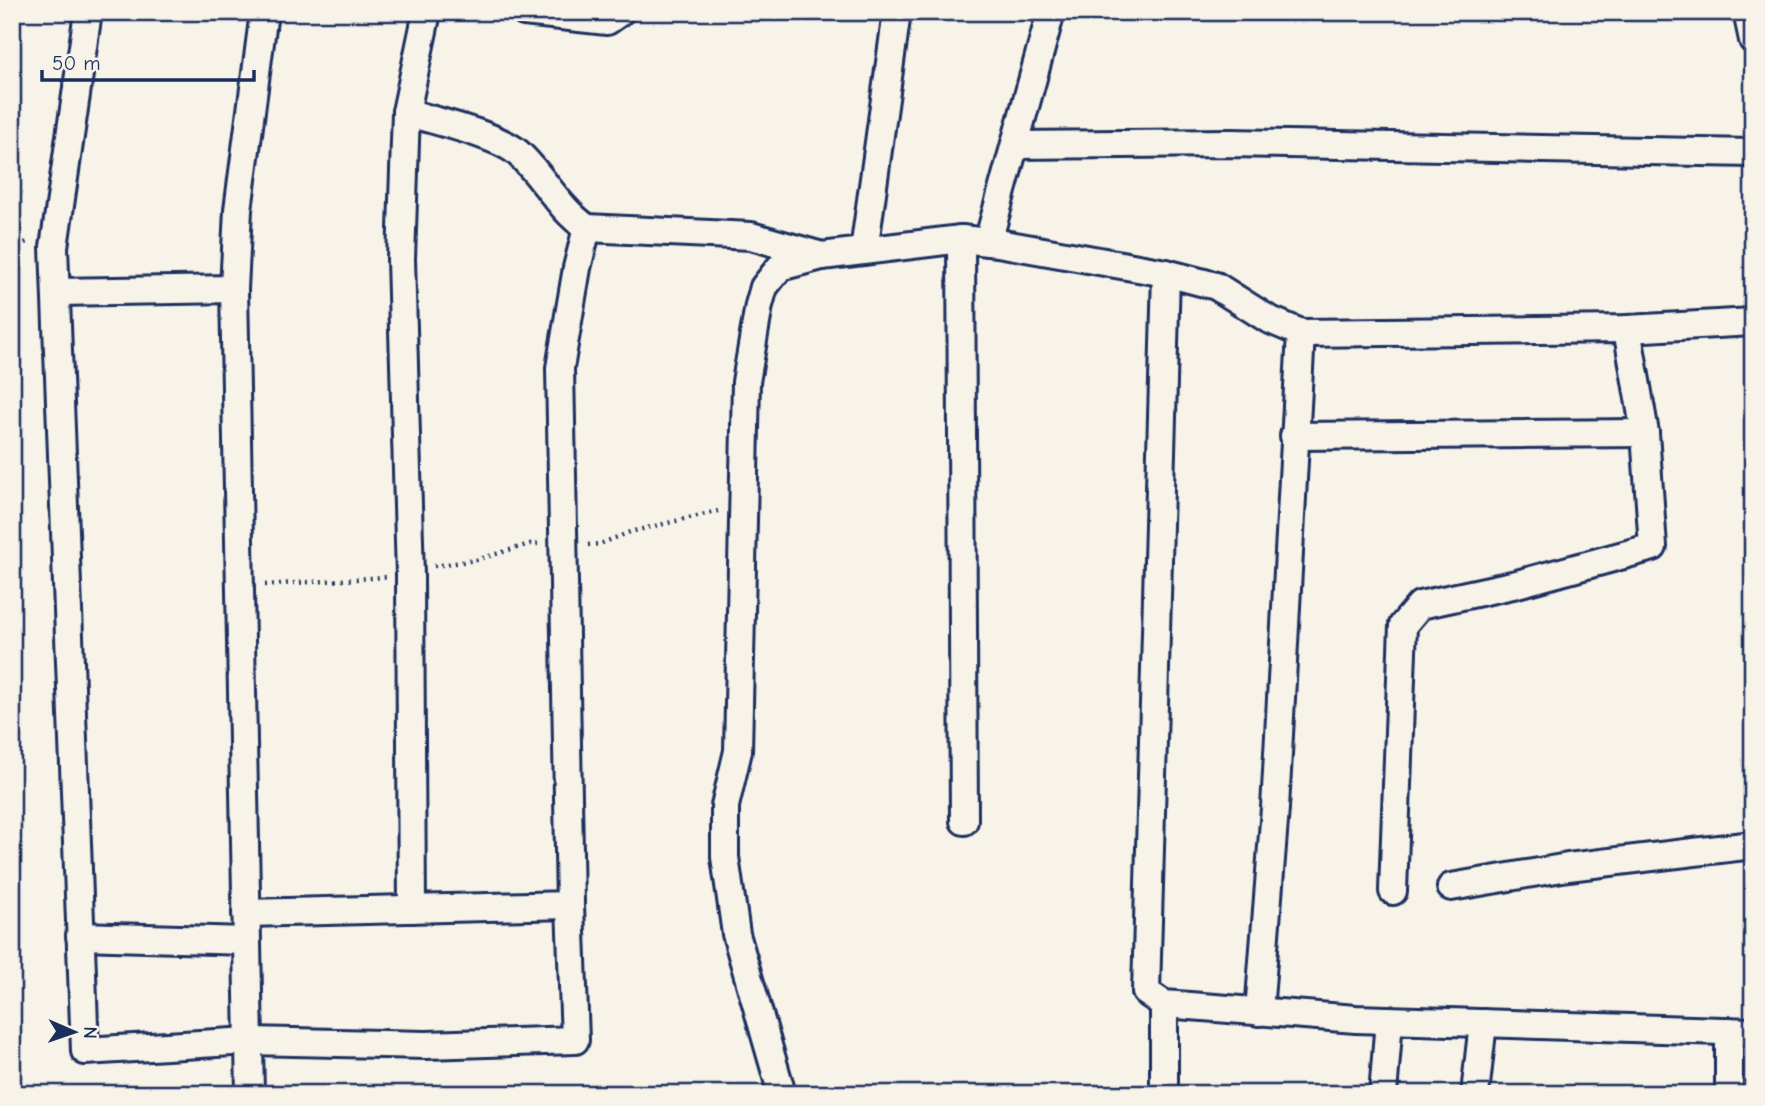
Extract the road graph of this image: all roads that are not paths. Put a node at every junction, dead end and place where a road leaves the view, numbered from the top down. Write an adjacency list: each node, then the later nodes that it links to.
1 (88, 12): 20 (street)
2 (264, 12): 19 (street)
3 (427, 12): 10 (street)
4 (524, 12): 5 (street)
5 (620, 12)
6 (897, 12): 16 (street)
7 (1051, 12): 11 (street)
8 (1747, 12): 9 (street)
9 (1753, 40)
10 (406, 112): 13 (street); 31 (street)
11 (1015, 145): 12 (street); 15 (street)
12 (1753, 153)
13 (587, 228): 17 (street); 30 (street)
14 (961, 239): 15 (street); 16 (street); 26 (street)
15 (988, 242): 18 (street)
16 (864, 251): 17 (street)
17 (822, 256): 42 (street)
18 (1166, 273): 23 (street); 35 (street)
19 (234, 289): 20 (street); 32 (street)
20 (56, 292): 33 (street)
21 (1753, 322): 22 (street)
22 (1627, 329): 23 (street); 24 (street)
23 (1301, 333): 25 (street)
24 (1645, 433): 25 (street); 29 (street)
25 (1294, 436): 36 (street)
26 (964, 821)
27 (1753, 845): 28 (street)
28 (1451, 887)
29 (1393, 891)
30 (570, 905): 31 (street); 40 (street)
31 (412, 909): 32 (street)
32 (246, 913): 34 (street)
33 (80, 936): 34 (street); 40 (street)
34 (246, 941): 40 (street)
35 (1164, 1004): 36 (street); 43 (street)
36 (1259, 1012): 37 (street)
37 (1389, 1020): 38 (street); 44 (street)
38 (1483, 1023): 39 (street); 45 (street)
39 (1741, 1032): 46 (street)
40 (249, 1041): 41 (street)
41 (250, 1094)
42 (782, 1094)
43 (1164, 1094)
44 (1383, 1094)
45 (1475, 1094)
46 (1729, 1094)

